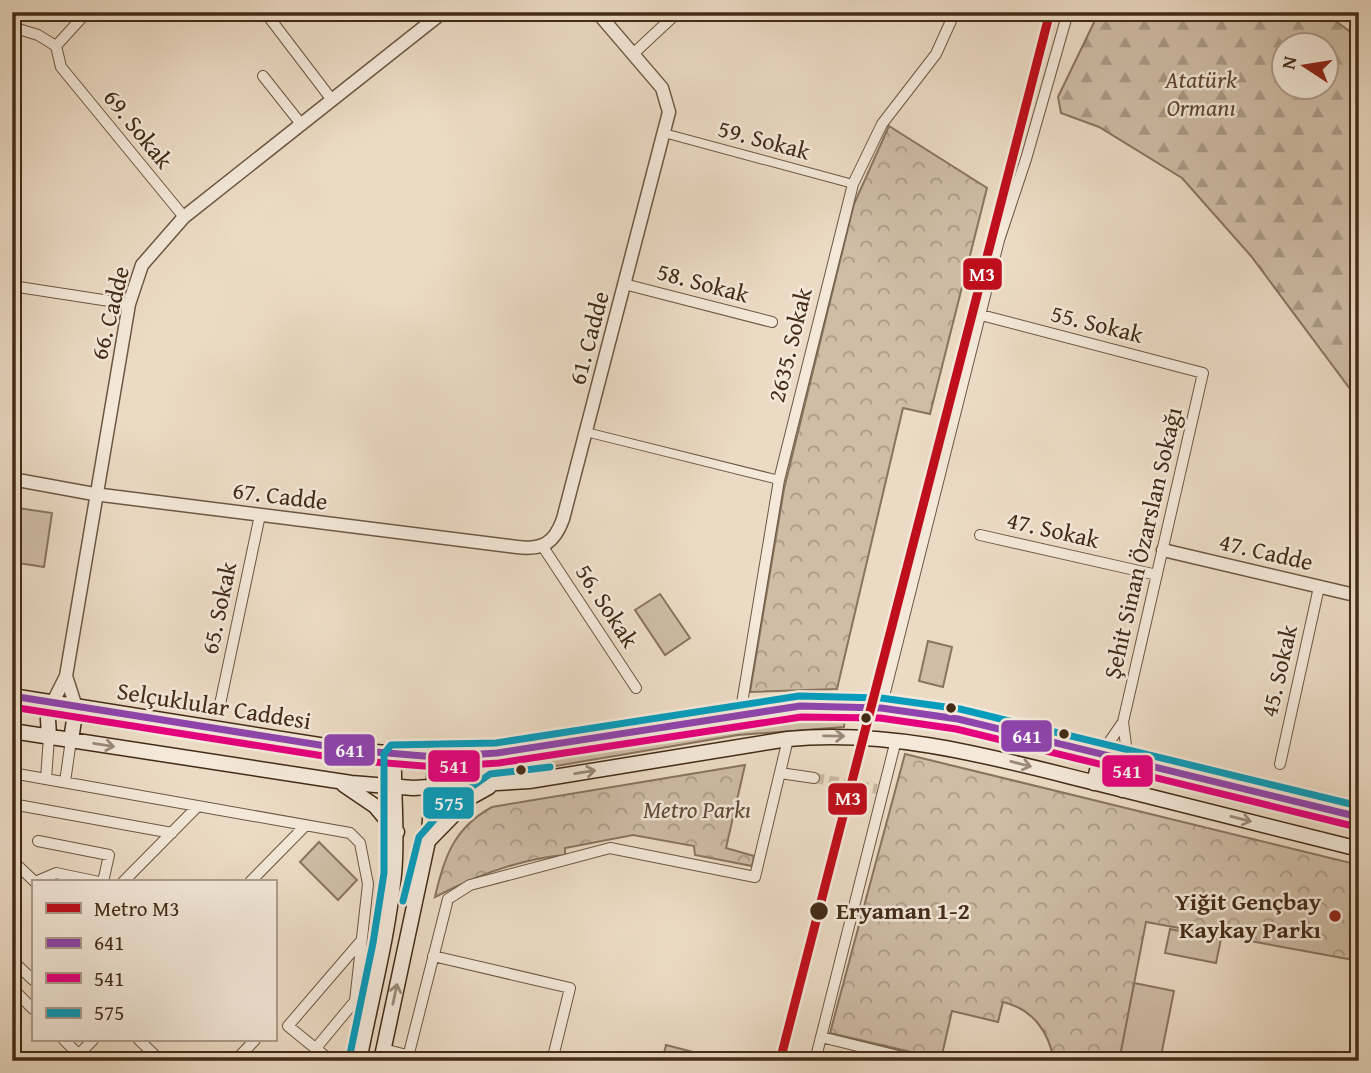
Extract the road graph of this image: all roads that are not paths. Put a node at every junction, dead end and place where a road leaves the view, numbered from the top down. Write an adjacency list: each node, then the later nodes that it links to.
1 (87, 12): 9 (street)
2 (265, 12): 12 (street)
3 (443, 12): 12 (street, 66. Cadde)
4 (597, 12): 10 (street)
5 (677, 12): 10 (street)
6 (955, 12): 15 (street, 2635. Sokak)
7 (1068, 12): 20 (street)
8 (12, 27): 9 (street)
9 (56, 46): 16 (street, 69. Sokak)
10 (633, 54): 14 (street)
11 (263, 76): 13 (street)
12 (332, 100): 13 (street, 66. Cadde)
13 (301, 124): 16 (street, 66. Cadde)
14 (664, 133): 15 (street, 59. Sokak); 17 (street, 61. Cadde)
15 (853, 184): 25 (street, 2635. Sokak)
16 (184, 217): 19 (street, 66. Cadde)
17 (624, 284): 21 (street, 58. Sokak); 23 (street, 61. Cadde)
18 (12, 286): 19 (street)
19 (129, 304): 26 (street, 66. Cadde)
20 (981, 316): 22 (street, 55. Sokak); 39 (street)
21 (772, 322)
22 (1203, 373): 30 (street, Şehit Sinan Özarslan Sokağı)
23 (586, 432): 25 (street); 29 (street, 61. Cadde)
24 (12, 479): 26 (street, 67. Cadde)
25 (779, 480): 41 (street, 2635. Sokak)
26 (94, 494): 27 (street, 67. Cadde); 34 (street, 66. Cadde)
27 (260, 515): 29 (street, 67. Cadde); 40 (street, 65. Sokak)
28 (980, 535): 31 (street, 47. Sokak)
29 (543, 547): 35 (street, 56. Sokak)
30 (1163, 550): 31 (street, Şehit Sinan Özarslan Sokağı); 32 (street, 47. Cadde)
31 (1157, 575): 42 (street, Şehit Sinan Özarslan Sokağı)
32 (1319, 587): 33 (street, 47. Cadde); 52 (street, 45. Sokak)
33 (1359, 596)
34 (66, 676): 37 (street, 66. Cadde); 38 (street, 66. Cadde)
35 (636, 688)
36 (12, 696): 37 (main road, Selçuklular Caddesi)
37 (52, 704): 38 (main road, Selçuklular Caddesi); 44 (main road)
38 (76, 708): 46 (main road); 49 (main road, Selçuklular Caddesi)
39 (881, 708): 41 (main road, Selçuklular Caddesi); 48 (main road, Selçuklular Caddesi)
40 (219, 709)
41 (740, 716): 50 (main road, Selçuklular Caddesi)
42 (1123, 722): 48 (street); 51 (street)
43 (12, 731): 44 (main road)
44 (49, 737): 46 (main road); 56 (street)
45 (788, 739): 47 (main road, one-way to 47); 54 (street); 60 (main road, one-way to 45)
46 (71, 740): 57 (main road, one-way to 57); 58 (street)
47 (897, 740): 59 (main road, one-way to 59); 86 (street)
48 (1101, 754): 51 (main road, Selçuklular Caddesi); 59 (main road)
49 (394, 755): 50 (main road, Selçuklular Caddesi); 61 (main road)
50 (436, 757): 62 (main road)
51 (1128, 761): 63 (main road); 66 (main road, Selçuklular Caddesi)
52 (1280, 764)
53 (12, 773): 56 (street)
54 (780, 773): 55 (street); 81 (street)
55 (814, 778)
56 (46, 779): 58 (street)
57 (334, 780): 61 (main road); 68 (main road)
58 (65, 782): 65 (street)
59 (1094, 783): 63 (main road)
60 (493, 784): 62 (main road); 71 (main road)
61 (393, 787): 62 (main road); 68 (main road)
62 (435, 787): 71 (main road)
63 (1122, 790): 72 (main road, one-way to 72)
64 (12, 804): 69 (street)
65 (197, 807): 67 (street); 69 (street)
66 (1359, 817)
67 (305, 826): 79 (street); 80 (street)
68 (397, 832): 98 (main road)
69 (172, 834): 78 (street)
70 (38, 841): 77 (street)
71 (428, 841): 92 (main road, one-way to 71)
72 (1359, 849)
73 (12, 860): 74 (street)
74 (33, 880)
75 (40, 880): 76 (street)
76 (91, 880)
77 (102, 880)
78 (125, 880)
79 (252, 880)
80 (361, 941): 91 (street); 91 (street)
81 (433, 956): 94 (street); 100 (street)
82 (12, 960): 83 (street)
83 (32, 979)
84 (12, 988): 85 (street)
85 (32, 1008)
86 (821, 1037): 101 (street); 102 (street)
87 (65, 1042): 93 (street)
88 (91, 1042): 93 (street)
89 (141, 1042): 95 (street)
90 (253, 1042): 96 (street)
91 (316, 1048): 97 (street)
92 (382, 1055): 94 (street)
93 (75, 1058)
94 (407, 1058): 99 (street)
95 (161, 1061)
96 (235, 1061)
97 (331, 1061)
98 (359, 1061)
99 (431, 1061)
100 (552, 1061)
101 (815, 1061)
102 (919, 1061)

